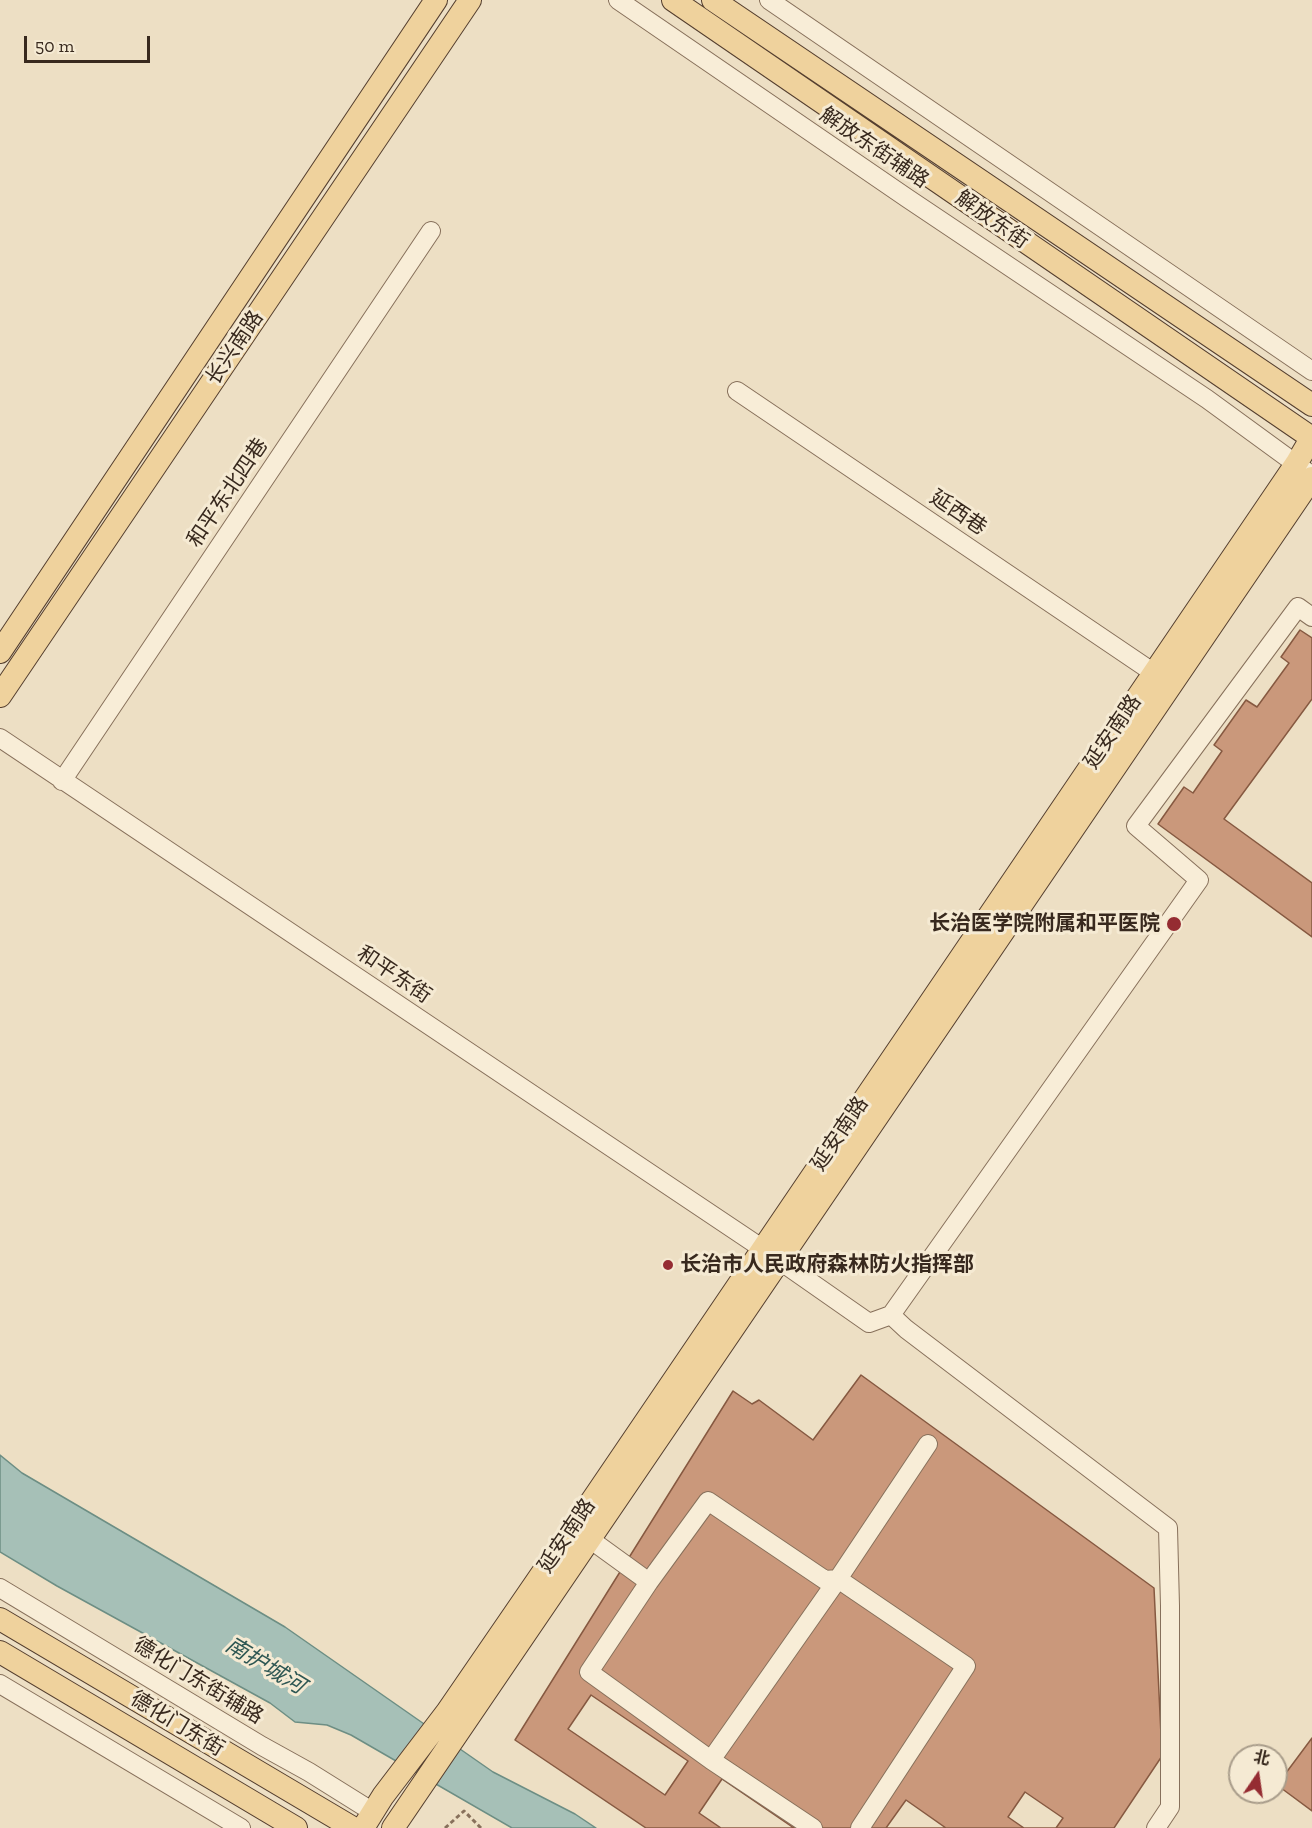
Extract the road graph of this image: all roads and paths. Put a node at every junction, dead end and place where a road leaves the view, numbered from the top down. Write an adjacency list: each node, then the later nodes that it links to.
1 (436, 0): 14 (main road, 长兴南路)
2 (470, 0): 16 (main road, 长兴南路)
3 (618, 0): 12 (street, 解放东街辅路)
4 (673, 0): 11 (main road, 解放东街)
5 (712, 0): 10 (main road, 解放东街)
6 (769, 0): 8 (street)
7 (431, 231): 18 (street, 和平东北四巷)
8 (1312, 371)
9 (737, 391): 15 (street, 延西巷)
10 (1312, 405)
11 (1312, 437): 12 (main road, 延安南路)
12 (1307, 472): 15 (main road, 延安南路); 19 (main road, 延安南路)
13 (1312, 617): 20 (street)
14 (0, 652)
15 (1154, 673): 19 (main road, 延安南路)
16 (0, 696)
17 (0, 738): 18 (street, 和平东街)
18 (62, 781): 19 (street, 和平东街)
19 (771, 1255): 20 (street, 和平东街); 22 (main road, 延安南路)
20 (891, 1316): 40 (street)
21 (928, 1444): 23 (street)
22 (581, 1533): 24 (street); 29 (main road, 延安南路)
23 (838, 1579): 24 (street); 30 (street); 39 (street)
24 (649, 1582): 30 (street)
25 (0, 1588): 31 (street, 德化门东街辅路)
26 (0, 1619): 35 (main road, 德化门东街)
27 (0, 1652): 34 (main road, 德化门东街)
28 (0, 1684): 33 (street)
29 (456, 1718): 31 (main road, 延安南路); 32 (main road, 延安南路)
30 (711, 1760): 38 (street)
31 (373, 1812)
32 (398, 1820)
33 (241, 1828)
34 (296, 1828)
35 (353, 1828)
36 (446, 1828): 37 (path)
37 (481, 1828)
38 (813, 1828)
39 (860, 1828)
40 (1156, 1828)

